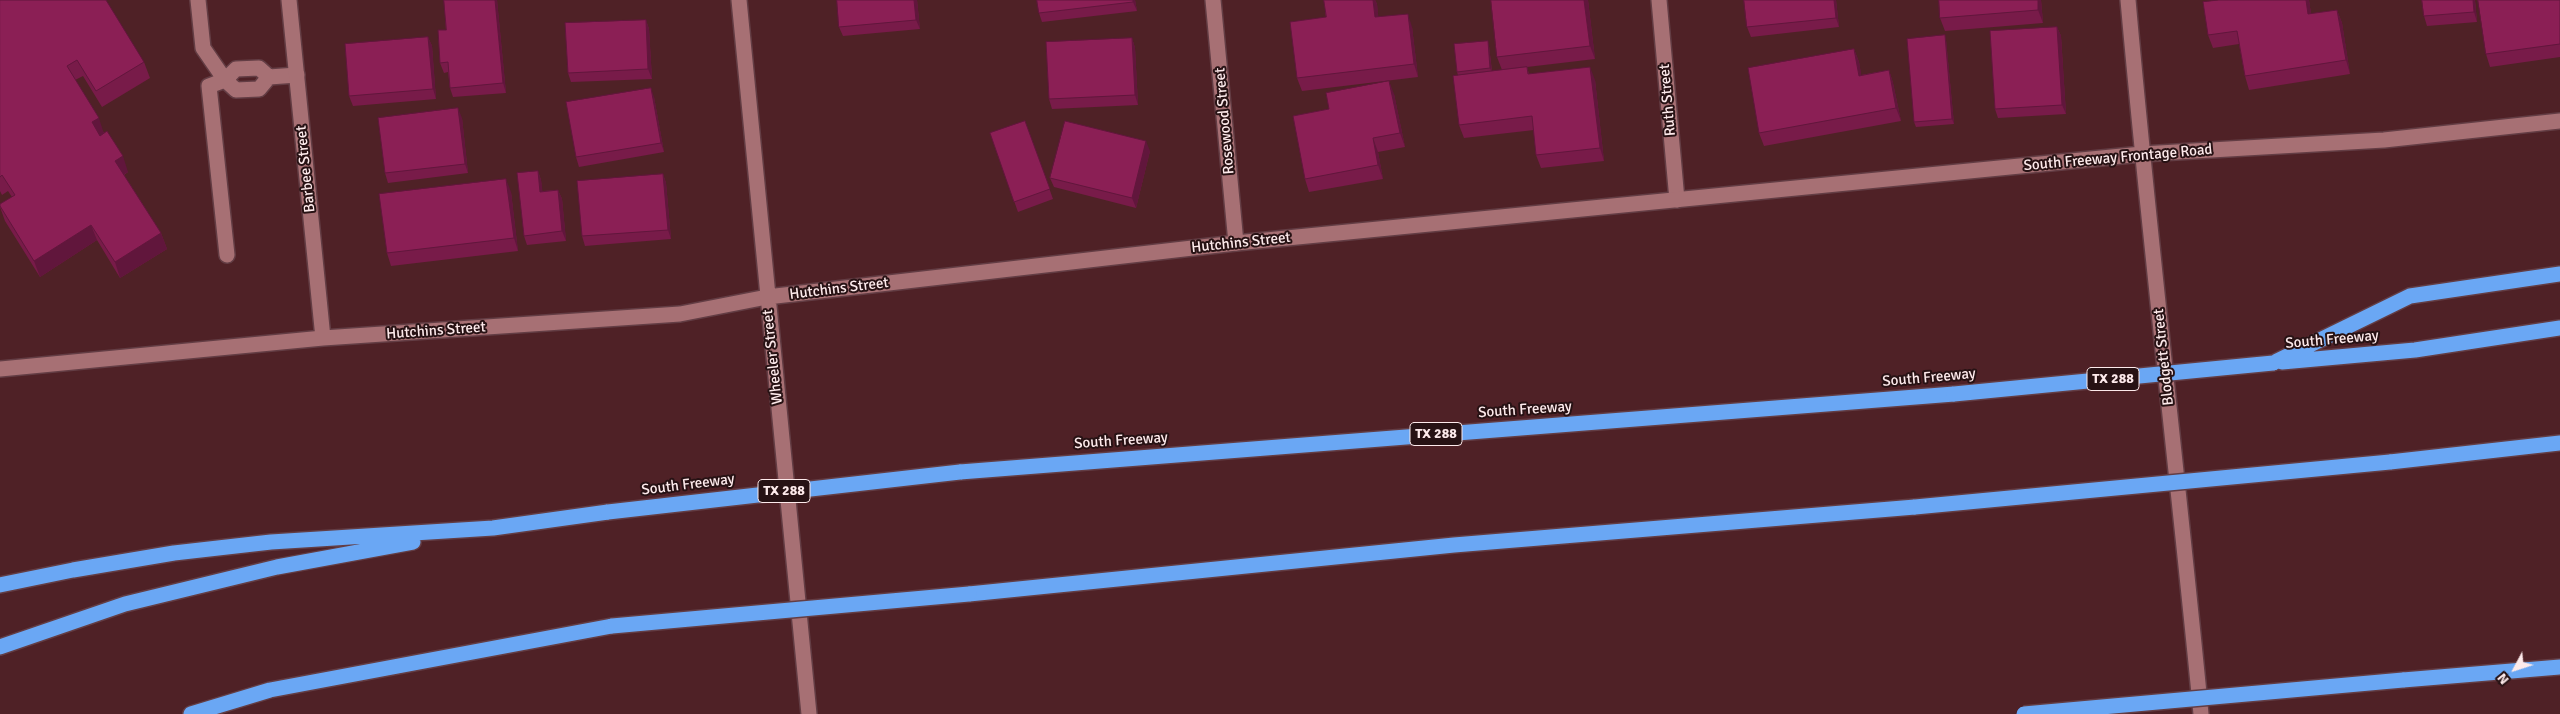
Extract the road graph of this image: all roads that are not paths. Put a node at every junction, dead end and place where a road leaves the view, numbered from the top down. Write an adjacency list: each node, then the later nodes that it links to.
1 (198, 0): 9 (main road)
2 (289, 0): 7 (main road, Barbee Street)
3 (739, 0): 16 (main road, Wheeler Street)
4 (1213, 0): 13 (main road, Rosewood Street)
5 (1659, 0): 12 (main road, Ruth Street)
6 (2128, 0): 11 (main road, Blodgett Street)
7 (297, 75): 8 (main road); 18 (main road, Barbee Street)
8 (269, 77): 9 (main road); 9 (main road)
9 (225, 80): 14 (main road)
10 (2560, 121): 11 (main road, South Freeway Frontage Road)
11 (2142, 154): 12 (main road, South Freeway Frontage Road); 29 (main road, Blodgett Street)
12 (1677, 200): 13 (main road, Hutchins Street)
13 (1236, 243): 16 (main road, Hutchins Street)
14 (227, 255)
15 (2560, 274): 19 (highway)
16 (768, 297): 18 (main road, Hutchins Street); 27 (main road, Wheeler Street)
17 (2560, 328): 19 (highway, South Freeway / TX 288)
18 (323, 338): 20 (main road, Hutchins Street)
19 (2273, 363): 22 (highway, South Freeway / TX 288, bridge)
20 (0, 368)
21 (2560, 444): 26 (highway, bridge)
22 (493, 528): 23 (highway); 24 (highway)
23 (0, 586)
24 (0, 646)
25 (2560, 667): 28 (highway, bridge)
26 (192, 714)
27 (809, 714)
28 (2024, 714)
29 (2201, 714)

